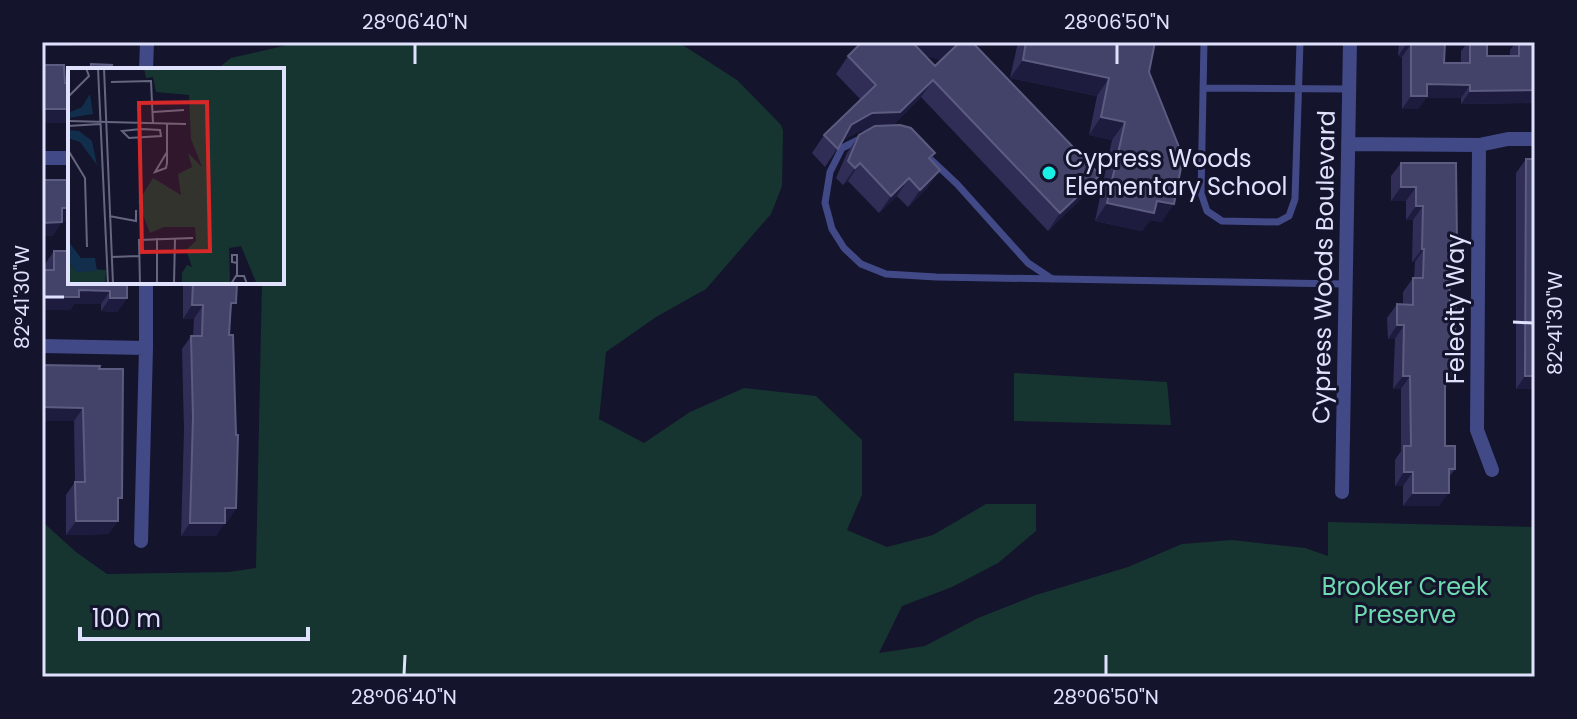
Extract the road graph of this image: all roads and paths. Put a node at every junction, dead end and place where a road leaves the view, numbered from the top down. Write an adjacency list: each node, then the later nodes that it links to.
1 (147, 42): 5 (street)
2 (1204, 42): 6 (lane)
3 (1300, 42): 7 (lane)
4 (1350, 42): 8 (street, Cypress Woods Boulevard)
5 (146, 68)
6 (1203, 88): 7 (lane); 7 (lane)
7 (1300, 89): 8 (lane)
8 (1349, 89): 11 (street, Cypress Woods Boulevard)
9 (875, 136): 16 (lane)
10 (1535, 139): 12 (street)
11 (1348, 144): 12 (street); 18 (street, Cypress Woods Boulevard)
12 (1479, 145): 21 (street, Felecity Way)
13 (922, 151): 16 (lane)
14 (42, 158): 15 (street)
15 (68, 158)
16 (1052, 279): 18 (lane)
17 (146, 284): 20 (street)
18 (1345, 284): 22 (street, Cypress Woods Boulevard)
19 (42, 346): 20 (street)
20 (146, 348): 23 (street)
21 (1492, 470)
22 (1342, 492)
23 (141, 541)

